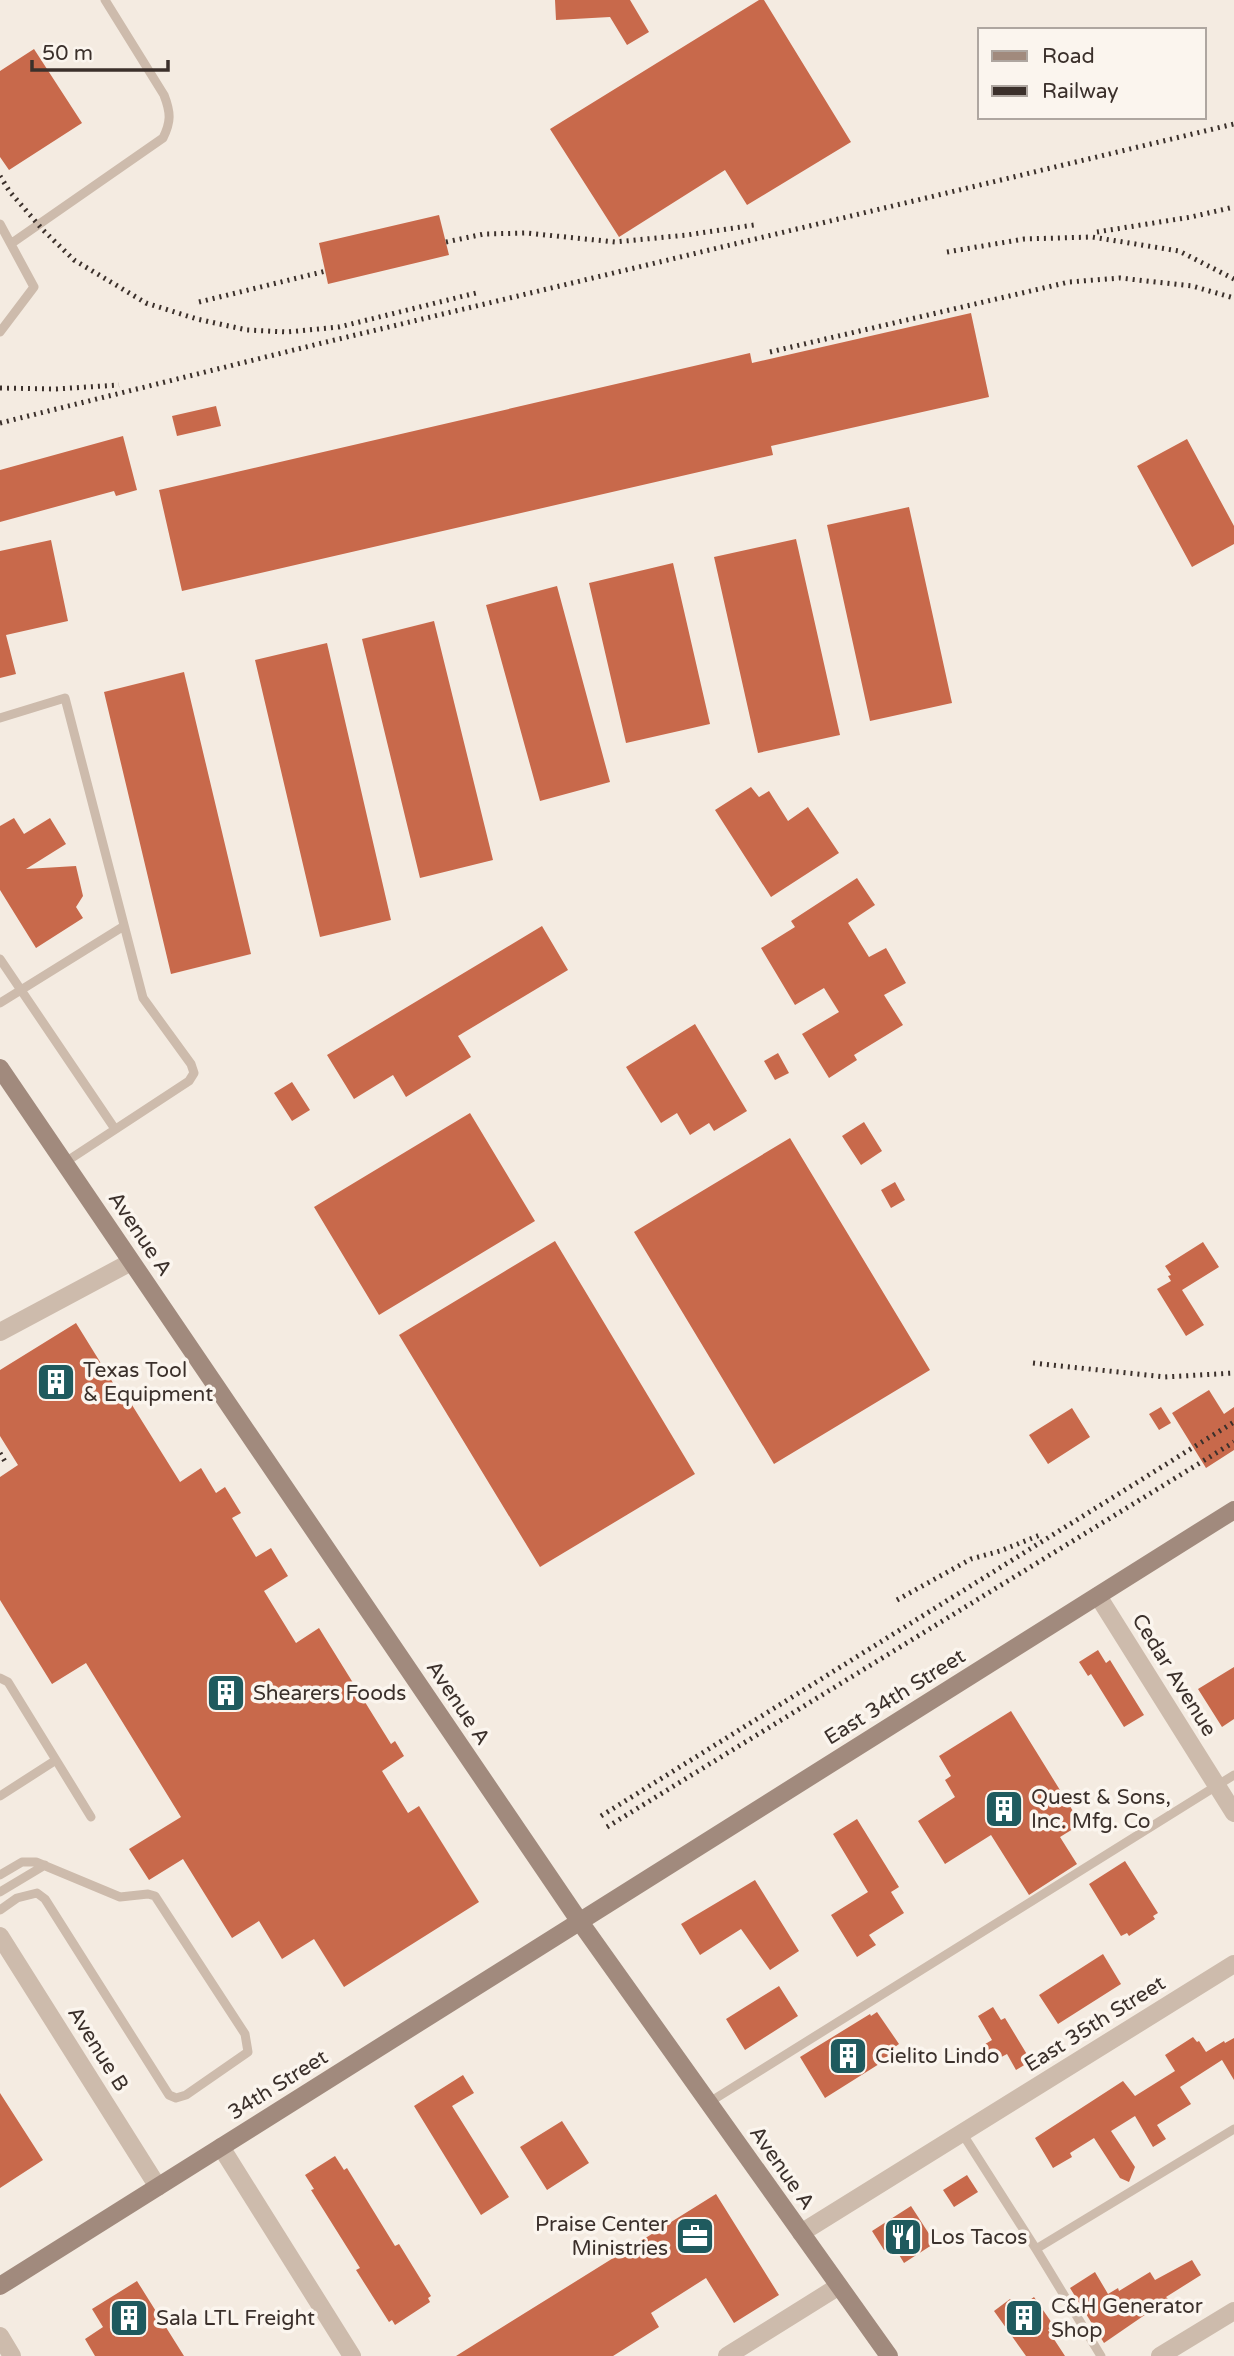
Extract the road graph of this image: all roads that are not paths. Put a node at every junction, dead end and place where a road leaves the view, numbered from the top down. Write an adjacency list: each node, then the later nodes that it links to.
1 (105, 0): 3 (lane)
2 (0, 224): 3 (lane)
3 (12, 243): 4 (lane)
4 (0, 332)
5 (0, 718): 6 (lane)
6 (124, 926): 8 (lane); 11 (lane)
7 (0, 958): 8 (lane)
8 (21, 989): 9 (lane); 11 (lane)
9 (0, 1003)
10 (0, 1068): 12 (main road, Avenue A)
11 (115, 1129): 12 (lane)
12 (64, 1163): 13 (main road, Avenue A)
13 (131, 1262): 14 (street); 28 (main road, Avenue A)
14 (0, 1332)
15 (1234, 1510): 16 (main road, East 34th Street)
16 (1098, 1596): 20 (street, Cedar Avenue); 28 (main road, East 34th Street)
17 (0, 1678): 18 (lane)
18 (56, 1760): 21 (lane); 23 (lane)
19 (1234, 1775): 20 (lane)
20 (1217, 1786): 22 (street, Cedar Avenue); 31 (lane)
21 (0, 1796)
22 (1234, 1813)
23 (91, 1817)
24 (45, 1865): 25 (lane); 26 (lane); 27 (lane)
25 (0, 1875)
26 (0, 1892)
27 (0, 1910)
28 (580, 1922): 31 (main road, Avenue A); 34 (main road, 34th Street)
29 (0, 1936): 35 (street, Avenue B)
30 (1234, 1964): 33 (street, East 35th Street)
31 (708, 2103): 36 (main road, Avenue A)
32 (1234, 2129): 37 (lane)
33 (962, 2133): 36 (street, East 35th Street); 37 (lane)
34 (221, 2147): 35 (main road, 34th Street); 43 (street)
35 (158, 2187): 38 (main road, 34th Street)
36 (801, 2233): 39 (main road, Avenue A)
37 (1036, 2249): 46 (lane)
38 (0, 2286)
39 (839, 2286): 44 (street); 45 (main road, Avenue A)
40 (1234, 2311): 47 (street)
41 (0, 2336): 42 (street)
42 (12, 2356)
43 (352, 2356)
44 (727, 2356)
45 (889, 2356)
46 (1101, 2356)
47 (1160, 2356)

